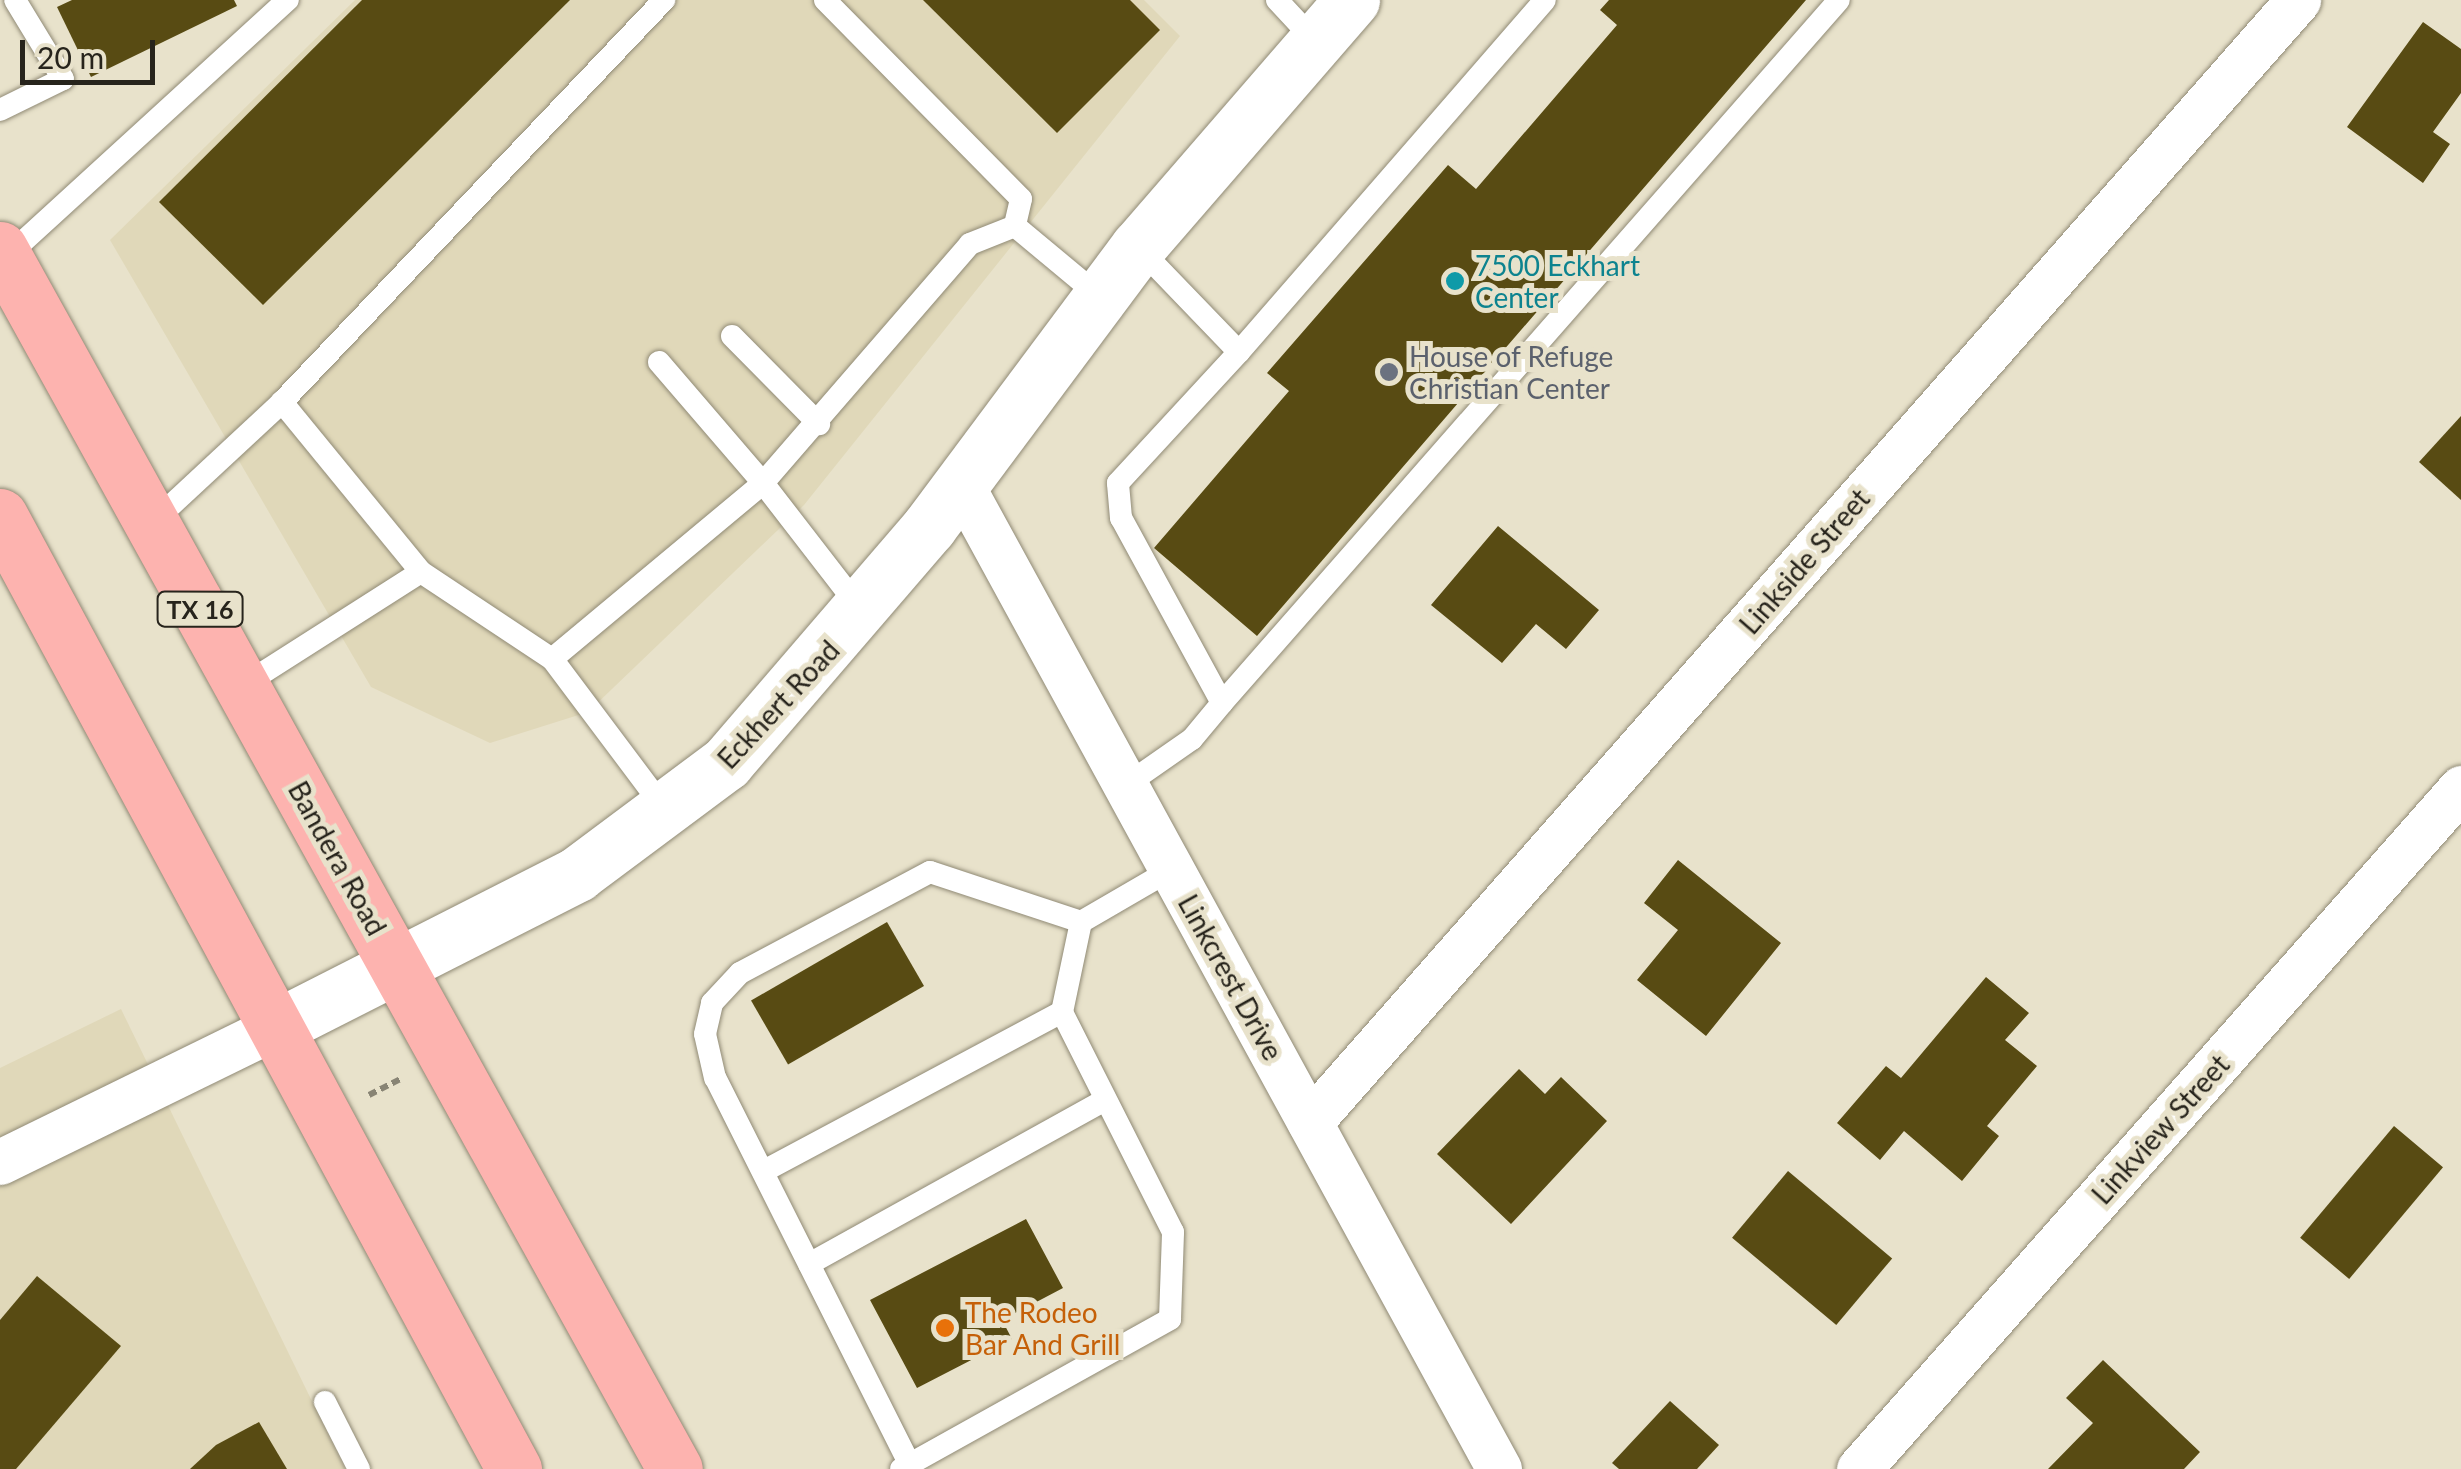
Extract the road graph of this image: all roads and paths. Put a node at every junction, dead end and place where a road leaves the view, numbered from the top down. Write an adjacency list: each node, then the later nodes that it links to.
1 (15, 0): 11 (lane)
2 (288, 0): 14 (lane)
3 (664, 0): 19 (lane)
4 (825, 0): 12 (lane)
5 (1277, 0): 10 (lane)
6 (1352, 0): 10 (main road, Eckhert Road)
7 (1545, 0): 17 (lane)
8 (1839, 0): 29 (lane)
9 (2298, 0): 41 (street, Linkside Street)
10 (1316, 42): 13 (main road, Eckhert Road)
11 (0, 110)
12 (1015, 226): 15 (lane); 20 (lane)
13 (1138, 247): 15 (main road, Eckhert Road); 17 (lane)
14 (3, 253): 24 (main road, Bandera Road / TX 16)
15 (1099, 296): 22 (main road, Eckhert Road)
16 (732, 336): 20 (lane)
17 (1238, 352): 29 (lane)
18 (659, 362): 21 (lane)
19 (282, 402): 24 (lane); 25 (lane)
20 (820, 424): 21 (lane)
21 (763, 482): 26 (lane); 27 (lane)
22 (962, 486): 26 (main road, Eckhert Road); 30 (street, Linkcrest Drive)
23 (0, 516): 37 (main road)
24 (152, 523): 28 (main road, Bandera Road / TX 16)
25 (421, 572): 27 (lane); 28 (lane)
26 (862, 610): 32 (main road, Eckhert Road)
27 (552, 659): 32 (lane)
28 (242, 686): 35 (main road, Bandera Road / TX 16)
29 (1222, 703): 30 (lane)
30 (1126, 785): 33 (street, Linkcrest Drive)
31 (2461, 788): 51 (street, Linkview Street)
32 (666, 811): 35 (main road, Eckhert Road)
33 (1172, 868): 34 (lane); 41 (street, Linkcrest Drive)
34 (1080, 922): 36 (lane); 43 (lane)
35 (400, 968): 37 (main road, Eckhert Road); 49 (main road, Bandera Road / TX 16)
36 (1062, 1012): 40 (lane); 43 (lane)
37 (276, 1027): 42 (street, Eckhert Road); 48 (main road)
38 (400, 1079): 39 (path)
39 (368, 1096)
40 (1102, 1102): 44 (lane); 46 (lane)
41 (1310, 1122): 50 (street, Linkcrest Drive)
42 (0, 1162)
43 (764, 1171): 44 (lane)
44 (809, 1264): 46 (lane)
45 (324, 1402): 47 (lane)
46 (906, 1467)
47 (359, 1469)
48 (514, 1469)
49 (675, 1469)
50 (1499, 1469)
51 (1858, 1469)

